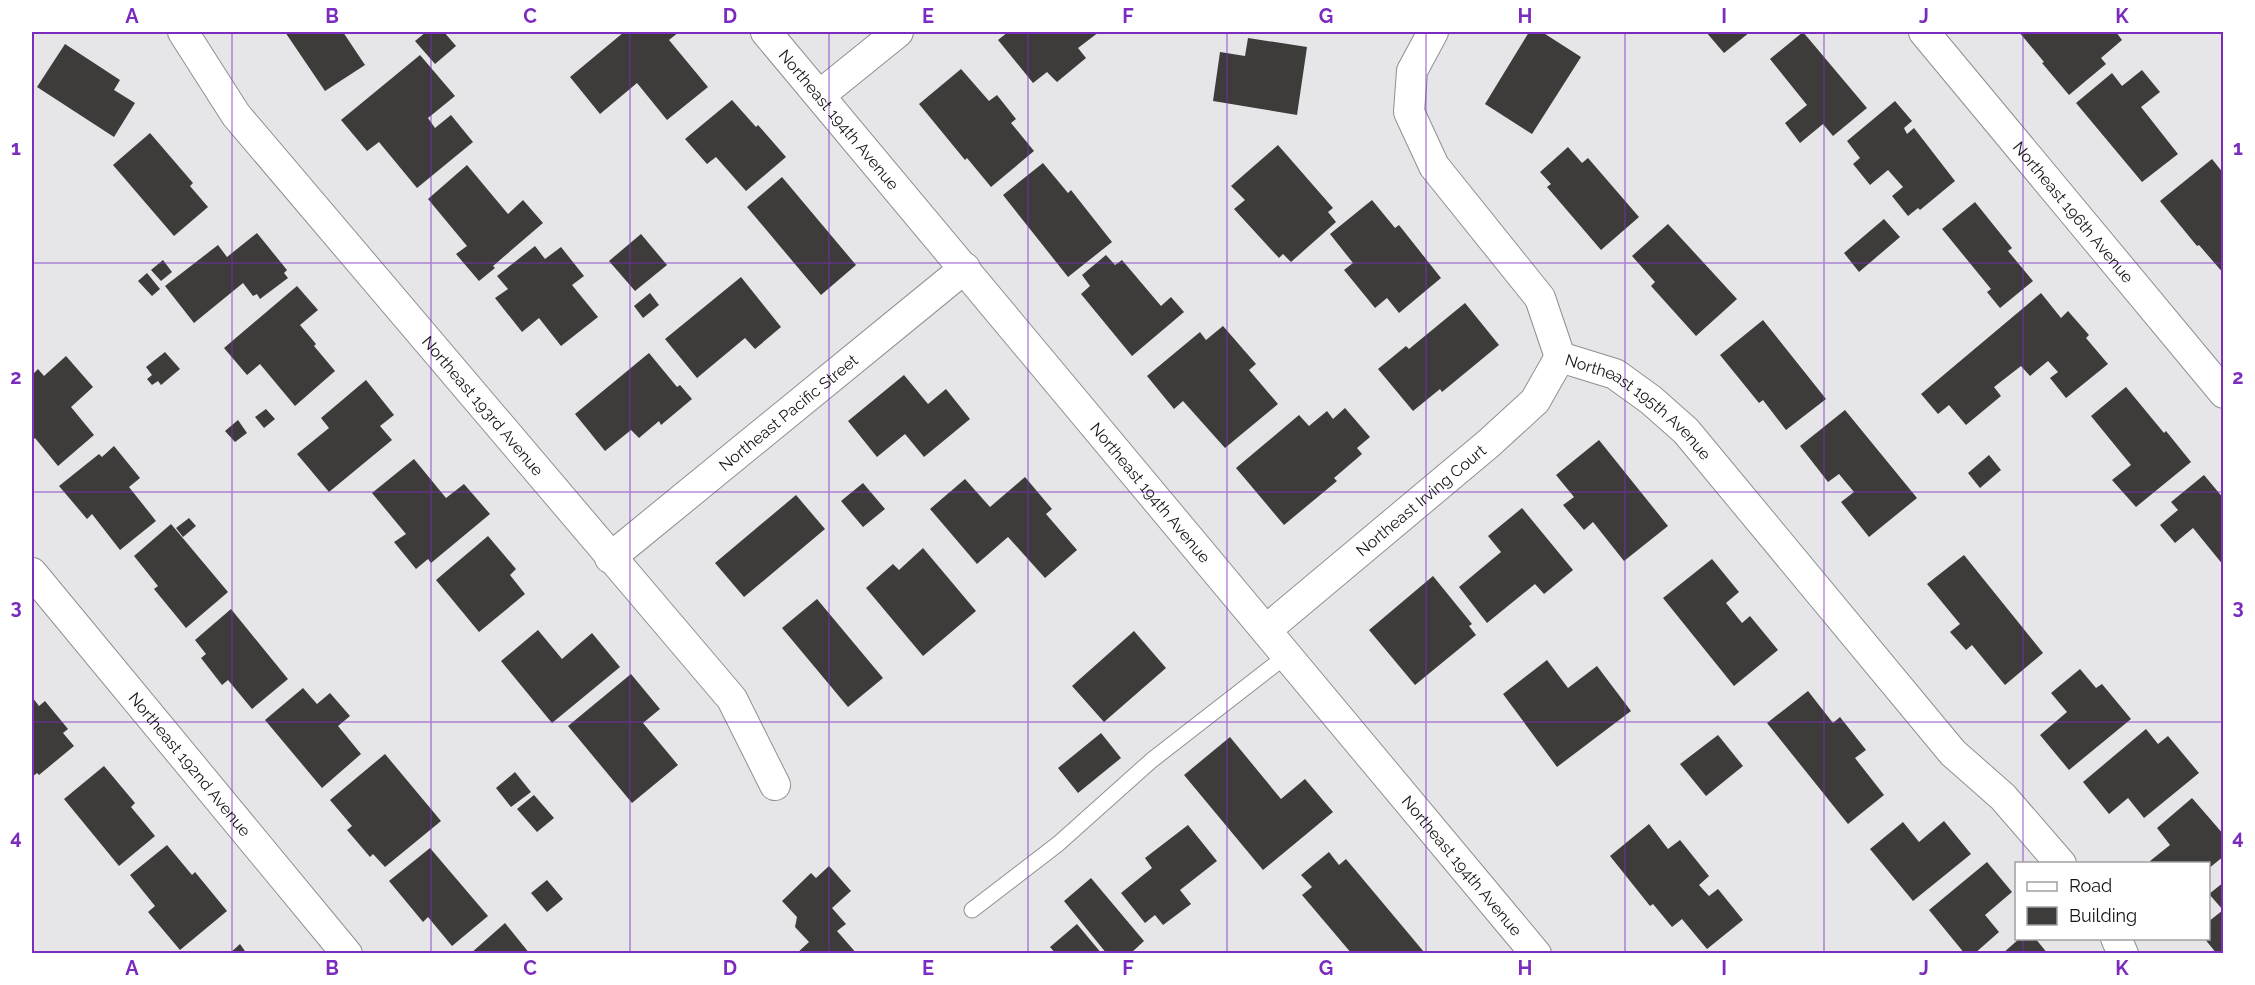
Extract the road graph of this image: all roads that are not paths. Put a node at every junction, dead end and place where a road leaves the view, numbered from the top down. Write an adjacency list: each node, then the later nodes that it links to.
1 (183, 32): 10 (street, Northeast 193rd Avenue)
2 (766, 32): 6 (street, Northeast 194th Avenue)
3 (898, 32): 6 (street)
4 (1433, 32): 8 (street, Northeast 195th Avenue)
5 (1924, 32): 9 (street, Northeast 196th Avenue)
6 (820, 95): 7 (street, Northeast 194th Avenue)
7 (965, 268): 10 (street, Northeast Pacific Street); 12 (street, Northeast 194th Avenue)
8 (1560, 357): 12 (street, Northeast Irving Court); 15 (street, Northeast 195th Avenue)
9 (2223, 393)
10 (610, 558): 14 (street, Northeast 193rd Avenue)
11 (32, 573): 18 (street, Northeast 192nd Avenue)
12 (1266, 630): 13 (street, Northeast 194th Avenue)
13 (1287, 655): 16 (lane); 19 (street, Northeast 194th Avenue)
14 (775, 785)
15 (2059, 862)
16 (972, 910)
17 (2116, 940): 20 (street)
18 (347, 954)
19 (1536, 954)
20 (2123, 954)

